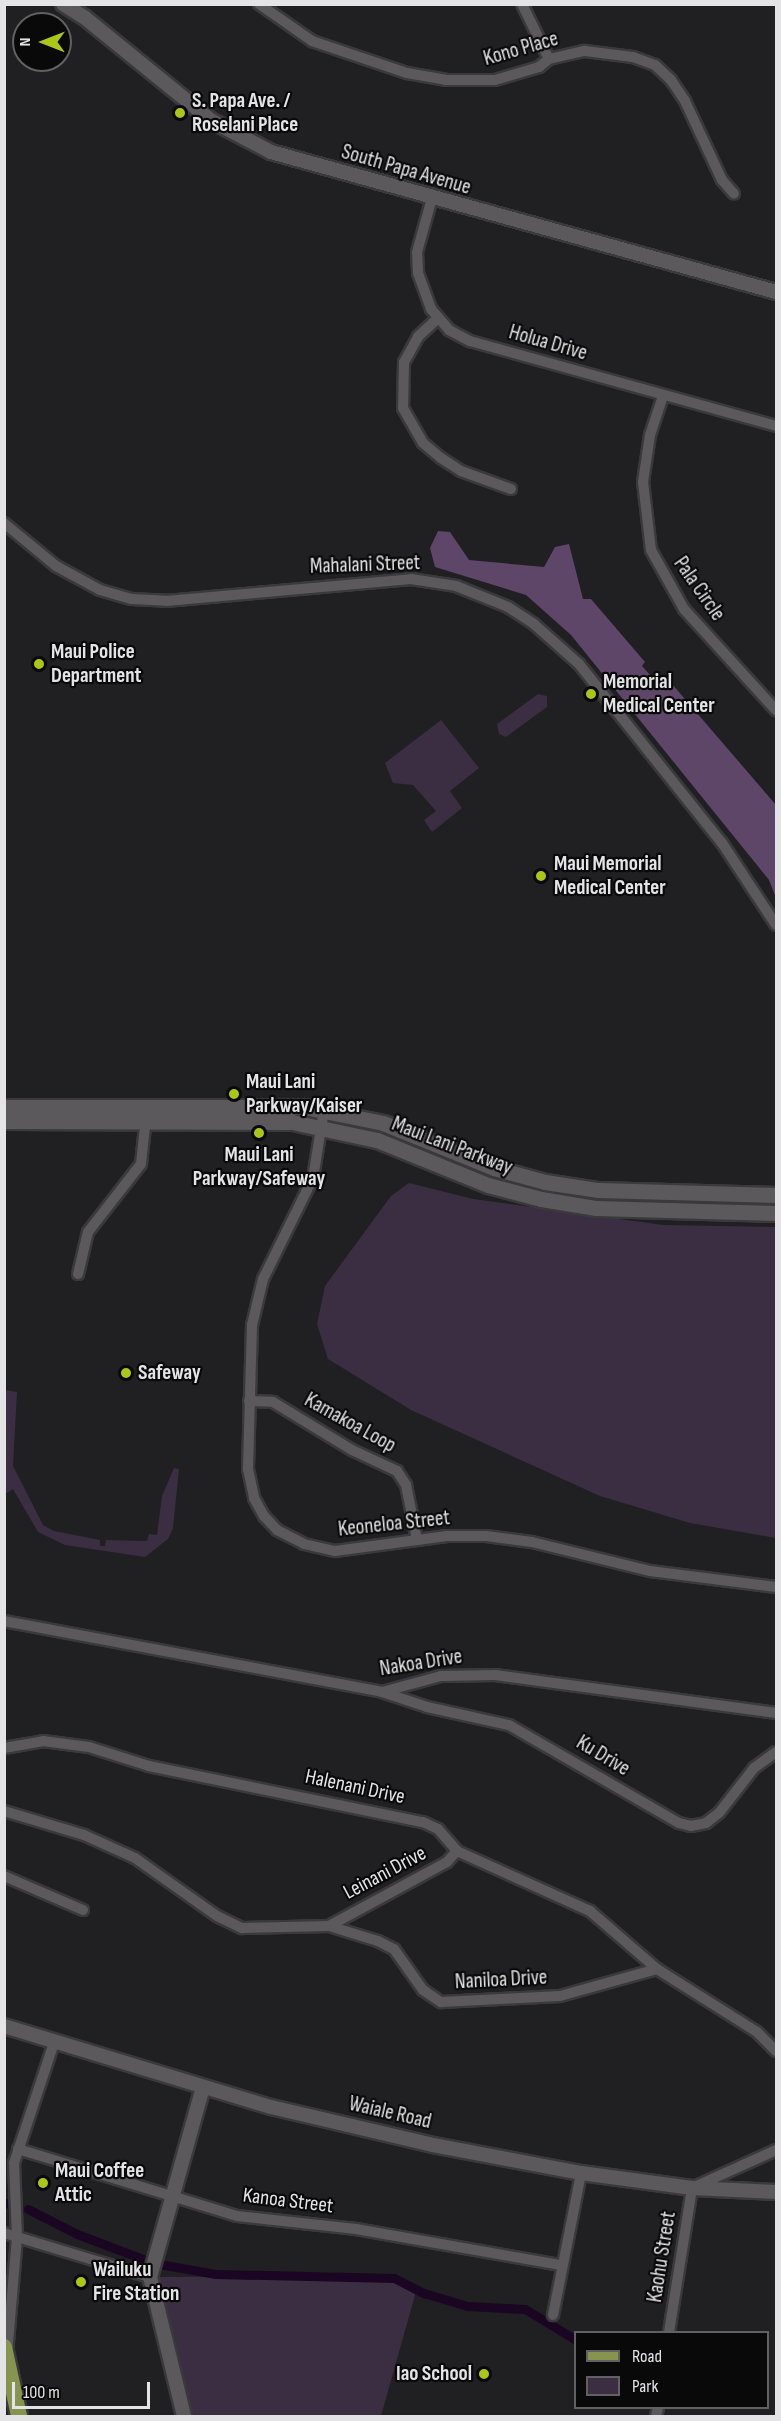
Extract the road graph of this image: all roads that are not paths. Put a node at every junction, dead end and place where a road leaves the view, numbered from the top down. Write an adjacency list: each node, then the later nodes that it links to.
1 (63, 4): 6 (street, South Papa Avenue)
2 (259, 4): 4 (street, Kono Place)
3 (522, 4): 4 (street)
4 (549, 59): 5 (street, Kono Place)
5 (734, 194)
6 (432, 198): 7 (street, South Papa Avenue); 8 (street)
7 (777, 292)
8 (437, 319): 9 (street, Holua Drive); 11 (street)
9 (663, 396): 10 (street, Holua Drive); 13 (street, Pala Circle)
10 (777, 426)
11 (511, 489)
12 (4, 523): 14 (street, Mahalani Street)
13 (777, 710)
14 (777, 925)
15 (4, 1107): 17 (main road, Maui Lani Parkway)
16 (324, 1110): 17 (main road, Maui Lani Parkway); 19 (street, Keoneloa Street); 20 (main road, Maui Lani Parkway)
17 (146, 1115): 18 (main road, Maui Lani Parkway); 19 (main road, Maui Lani Parkway); 22 (street)
18 (4, 1121)
19 (322, 1127): 21 (main road, Maui Lani Parkway); 23 (street, Keoneloa Street)
20 (777, 1195)
21 (777, 1212)
22 (78, 1274)
23 (249, 1401): 24 (street, Kamakoa Loop); 24 (street, Keoneloa Street)
24 (417, 1540): 25 (street, Keoneloa Street)
25 (777, 1587)
26 (4, 1621): 27 (street, Nakoa Drive)
27 (382, 1692): 28 (street, Nakoa Drive); 30 (street, Ku Drive)
28 (777, 1713)
29 (4, 1748): 32 (street, Halenani Drive)
30 (777, 1752)
31 (4, 1811): 35 (street, Naniloa Drive)
32 (457, 1851): 35 (street, Leinani Drive); 36 (street, Halenani Drive)
33 (4, 1876): 34 (street)
34 (83, 1910)
35 (329, 1926): 36 (street, Naniloa Drive)
36 (657, 1969): 39 (street)
37 (4, 2026): 38 (street, Waiale Road)
38 (54, 2043): 40 (street, Waiale Road); 41 (street)
39 (777, 2051)
40 (203, 2087): 43 (street, Waiale Road); 46 (street)
41 (18, 2149): 46 (street, Kanoa Street); 48 (street)
42 (777, 2150): 44 (street)
43 (581, 2173): 44 (street, Waiale Road); 49 (street)
44 (692, 2188): 45 (street, Waiale Road); 52 (street, Kaohu Street)
45 (777, 2192)
46 (171, 2197): 49 (street, Kanoa Street); 50 (street)
47 (4, 2234): 48 (street)
48 (17, 2237): 50 (street); 53 (street)
49 (561, 2265): 51 (street)
50 (150, 2277): 55 (street)
51 (553, 2315)
52 (669, 2331)
53 (6, 2365): 54 (main road)
54 (19, 2416)
55 (184, 2416)

